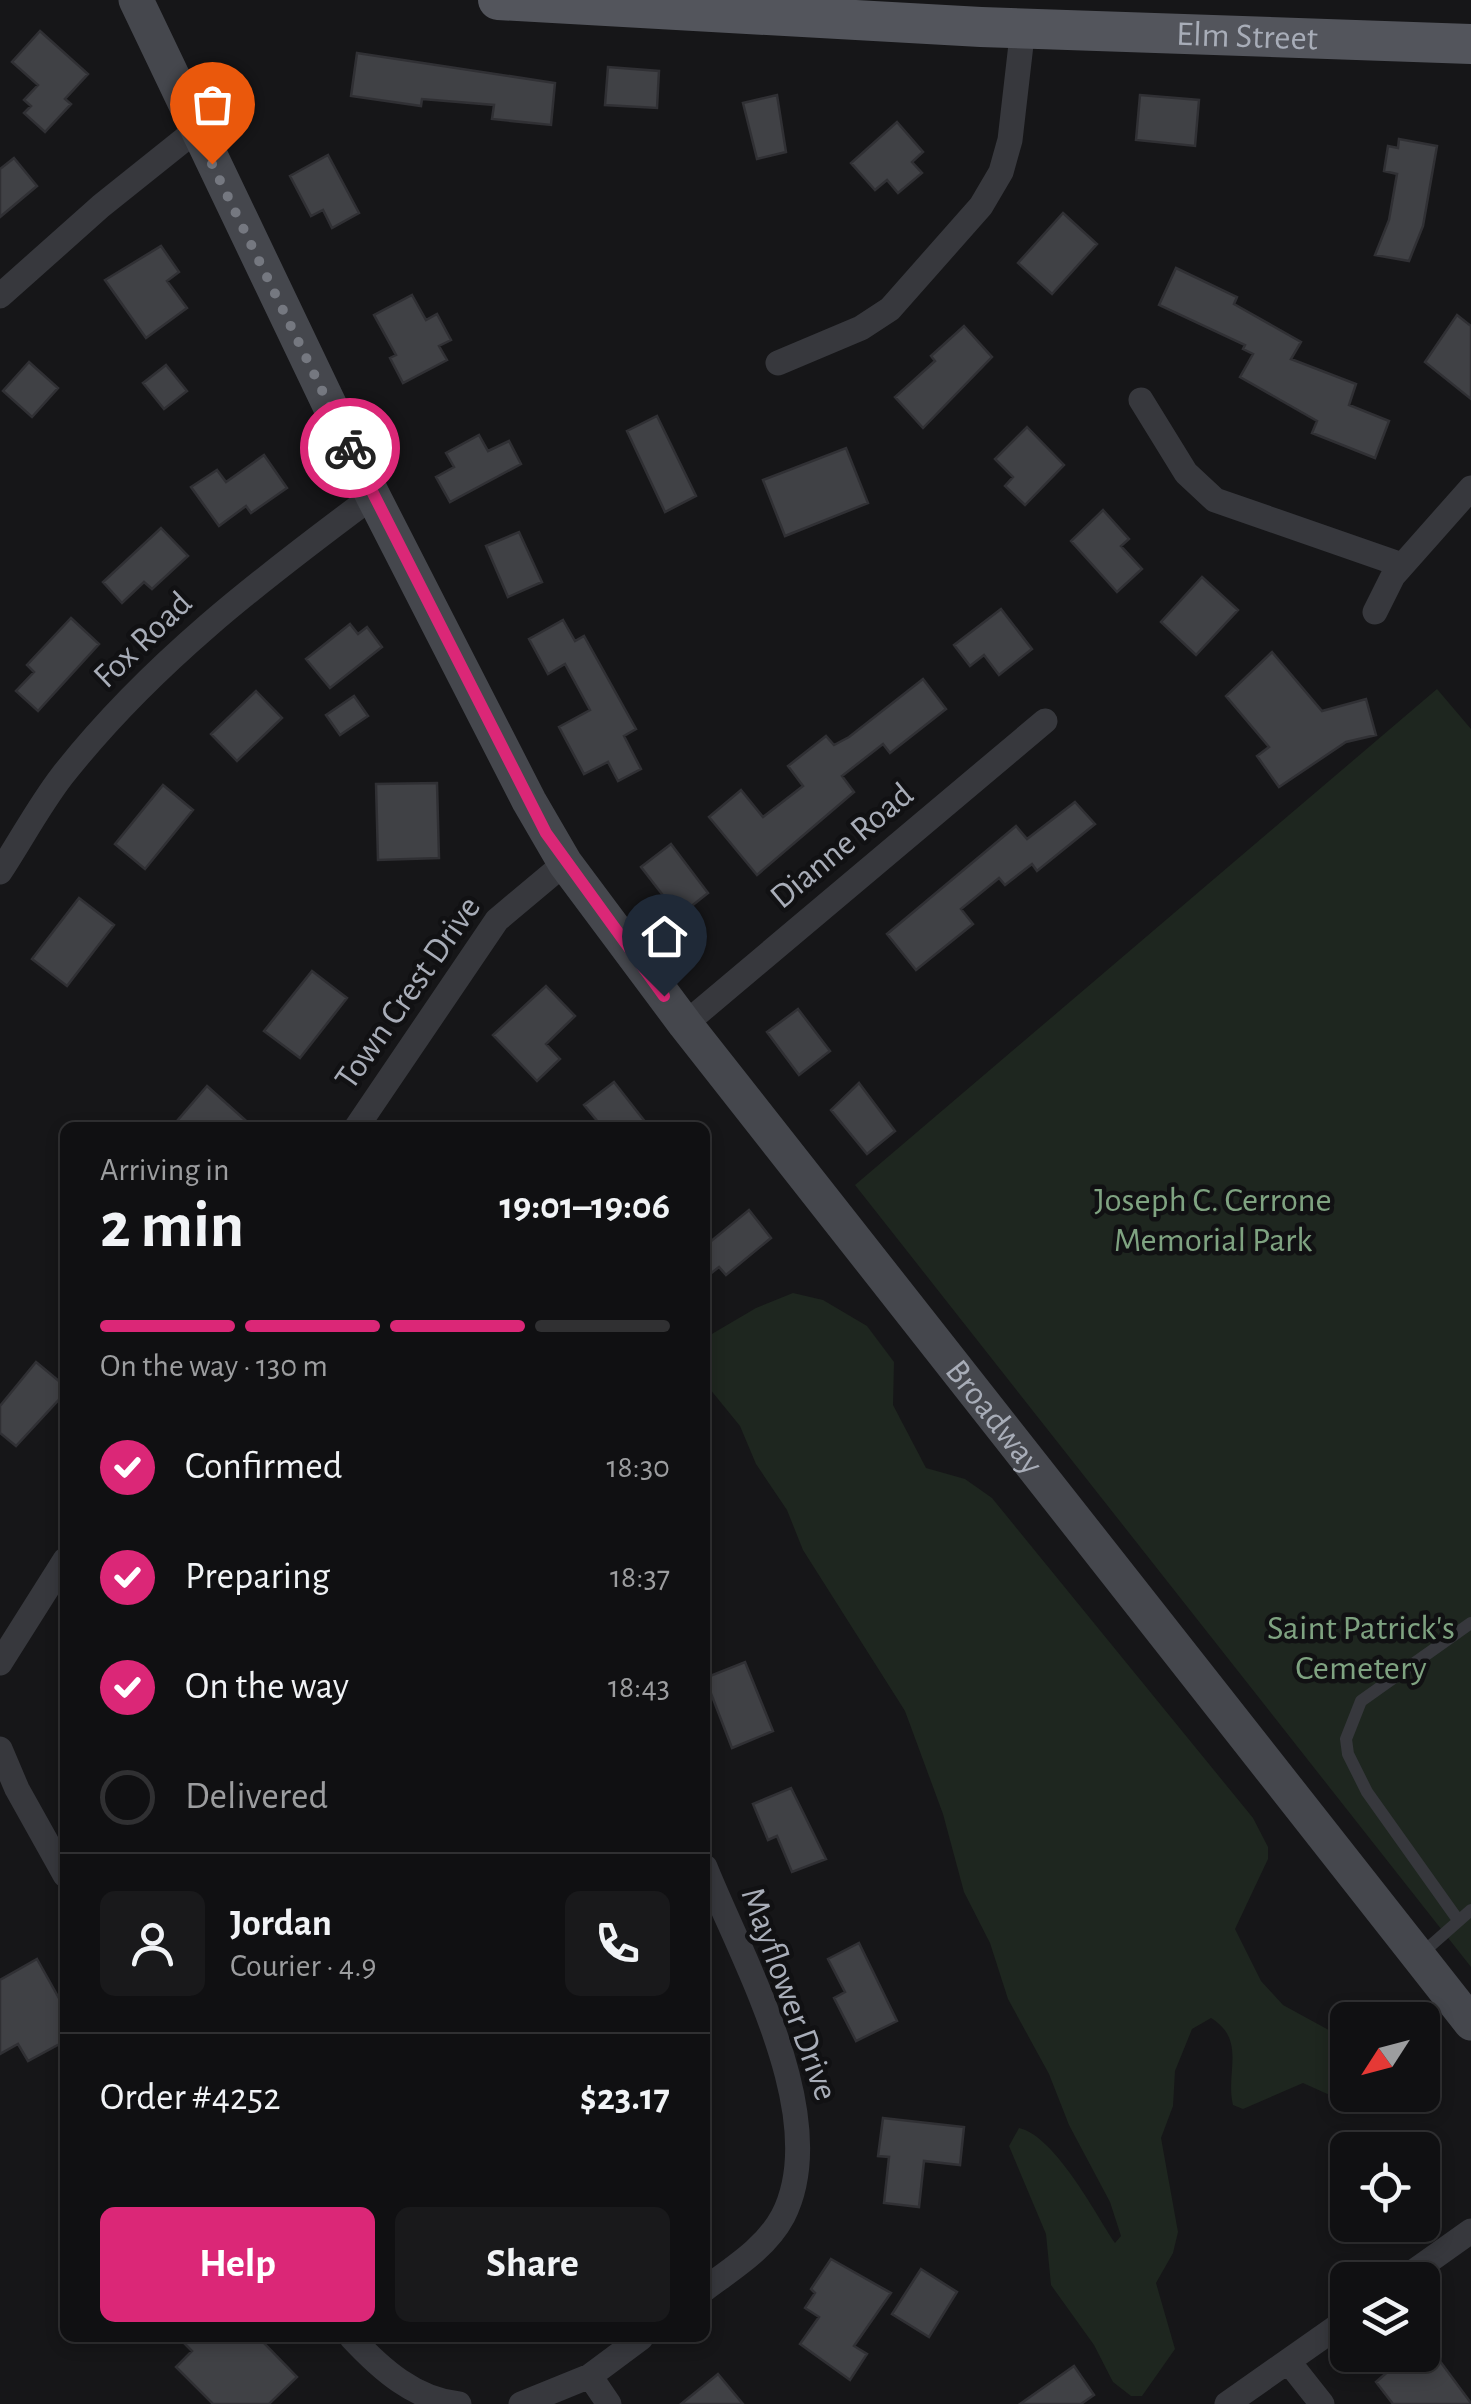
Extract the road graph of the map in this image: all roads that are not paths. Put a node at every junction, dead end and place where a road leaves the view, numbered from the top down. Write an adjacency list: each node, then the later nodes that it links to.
1 (136, 0): 6 (main road, Broadway)
2 (498, 0): 3 (main road, Elm Street)
3 (611, 4): 4 (main road, Elm Street)
4 (1001, 18): 5 (main road, Elm Street); 8 (street)
5 (1471, 44)
6 (196, 130): 7 (street); 11 (main road, Broadway)
7 (0, 296)
8 (778, 363)
9 (1141, 400): 12 (street)
10 (1471, 488): 12 (street)
11 (373, 496): 15 (main road, Broadway); 16 (street, Fox Road)
12 (1402, 564): 13 (street)
13 (1375, 612)
14 (1044, 721): 17 (street, Dianne Road)
15 (565, 863): 17 (main road, Broadway); 18 (street, Town Crest Drive)
16 (0, 872)
17 (685, 1024): 27 (main road, Broadway)
18 (360, 1122)
19 (60, 1568): 21 (street)
20 (1470, 1625): 26 (lane)
21 (0, 1663)
22 (0, 1749): 23 (street)
23 (60, 1866)
24 (710, 1879): 31 (street, Mayflower Drive)
25 (1471, 1910): 26 (lane)
26 (1458, 1920): 27 (lane)
27 (1419, 1957): 28 (main road, Broadway)
28 (1471, 2024)
29 (1471, 2231): 30 (street)
30 (1427, 2262)
31 (710, 2286)
32 (1330, 2332): 35 (street)
33 (357, 2342): 37 (street)
34 (636, 2342): 36 (street)
35 (1288, 2361): 40 (street); 41 (street)
36 (590, 2376): 38 (street); 39 (street)
37 (458, 2404)
38 (522, 2404)
39 (609, 2404)
40 (1227, 2404)
41 (1322, 2404)

